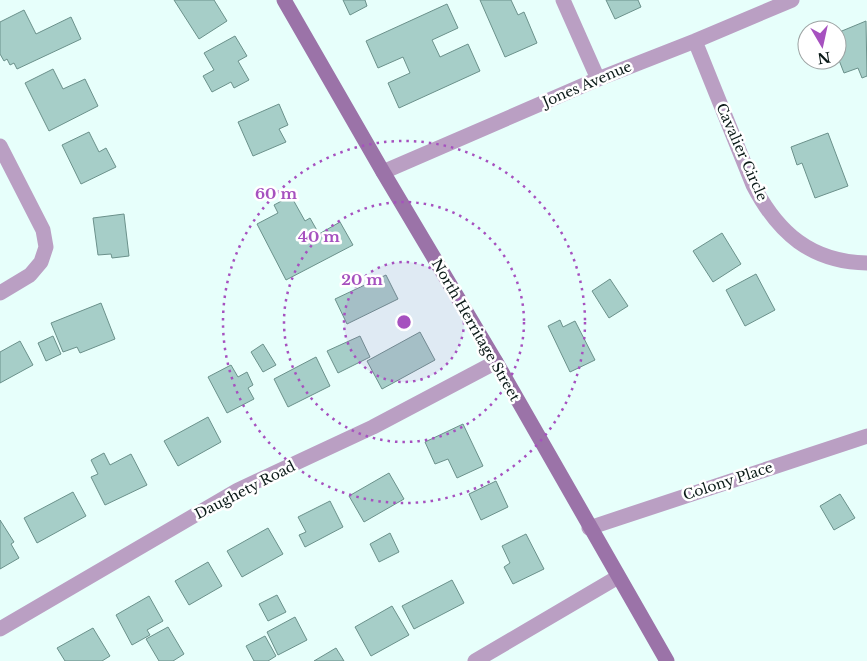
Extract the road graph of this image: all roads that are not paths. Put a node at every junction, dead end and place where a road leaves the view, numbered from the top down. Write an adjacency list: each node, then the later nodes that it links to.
1 (284, 0): 7 (street, North Herritage Street)
2 (563, 0): 5 (street)
3 (792, 0): 4 (street, Jones Avenue)
4 (695, 41): 5 (street, Jones Avenue); 8 (street, Cavalier Circle)
5 (598, 79): 7 (street, Jones Avenue)
6 (0, 146): 9 (street)
7 (383, 172): 10 (street, North Herritage Street)
8 (867, 262)
9 (0, 293)
10 (496, 362): 12 (street, North Herritage Street); 14 (street, Daughety Road)
11 (867, 436): 12 (street, Colony Place)
12 (589, 528): 13 (street, North Herritage Street)
13 (618, 577): 15 (street); 16 (street, North Herritage Street)
14 (0, 629)
15 (475, 661)
16 (666, 661)

